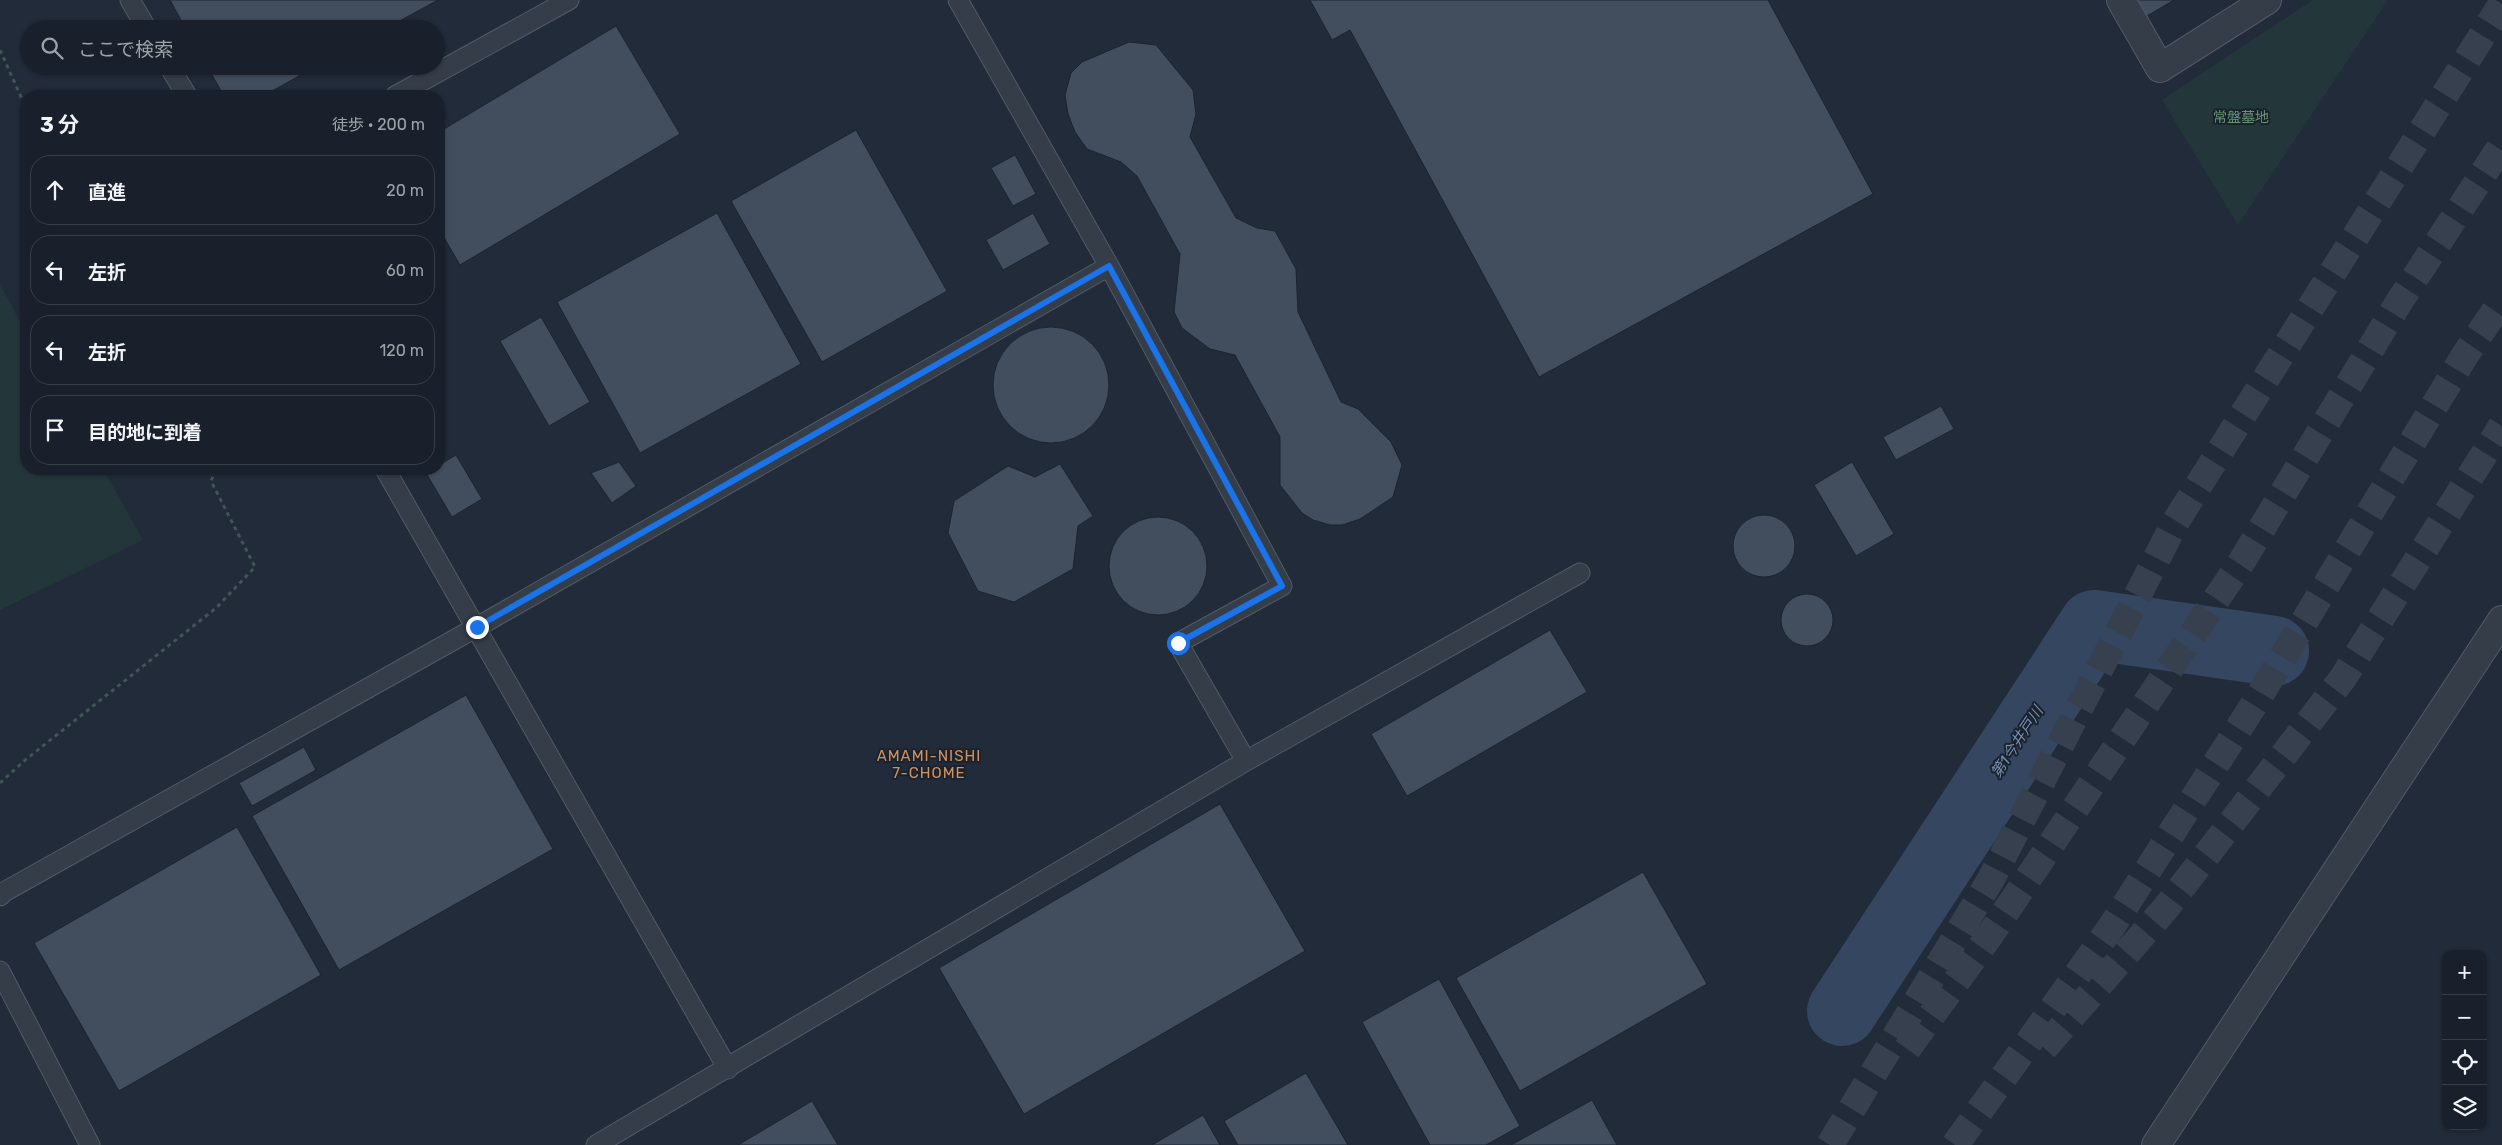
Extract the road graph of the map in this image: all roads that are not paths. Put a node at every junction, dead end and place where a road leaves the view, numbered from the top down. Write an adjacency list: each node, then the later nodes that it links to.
1 (130, 0): 6 (lane)
2 (569, 0): 7 (lane)
3 (958, 0): 12 (lane)
4 (2121, 0): 5 (street)
5 (2267, 0)
6 (142, 20)
7 (445, 68)
8 (174, 75): 10 (lane)
9 (433, 75): 11 (lane)
10 (183, 90)
11 (406, 90)
12 (1109, 266): 16 (lane); 17 (lane)
13 (389, 475): 16 (lane)
14 (1580, 573): 17 (lane)
15 (2502, 620): 23 (street)
16 (477, 627): 18 (lane); 20 (lane)
17 (1246, 761): 20 (lane)
18 (0, 896)
19 (0, 971): 21 (lane)
20 (728, 1069): 22 (lane)
21 (90, 1145)
22 (596, 1145)
23 (2156, 1145)

